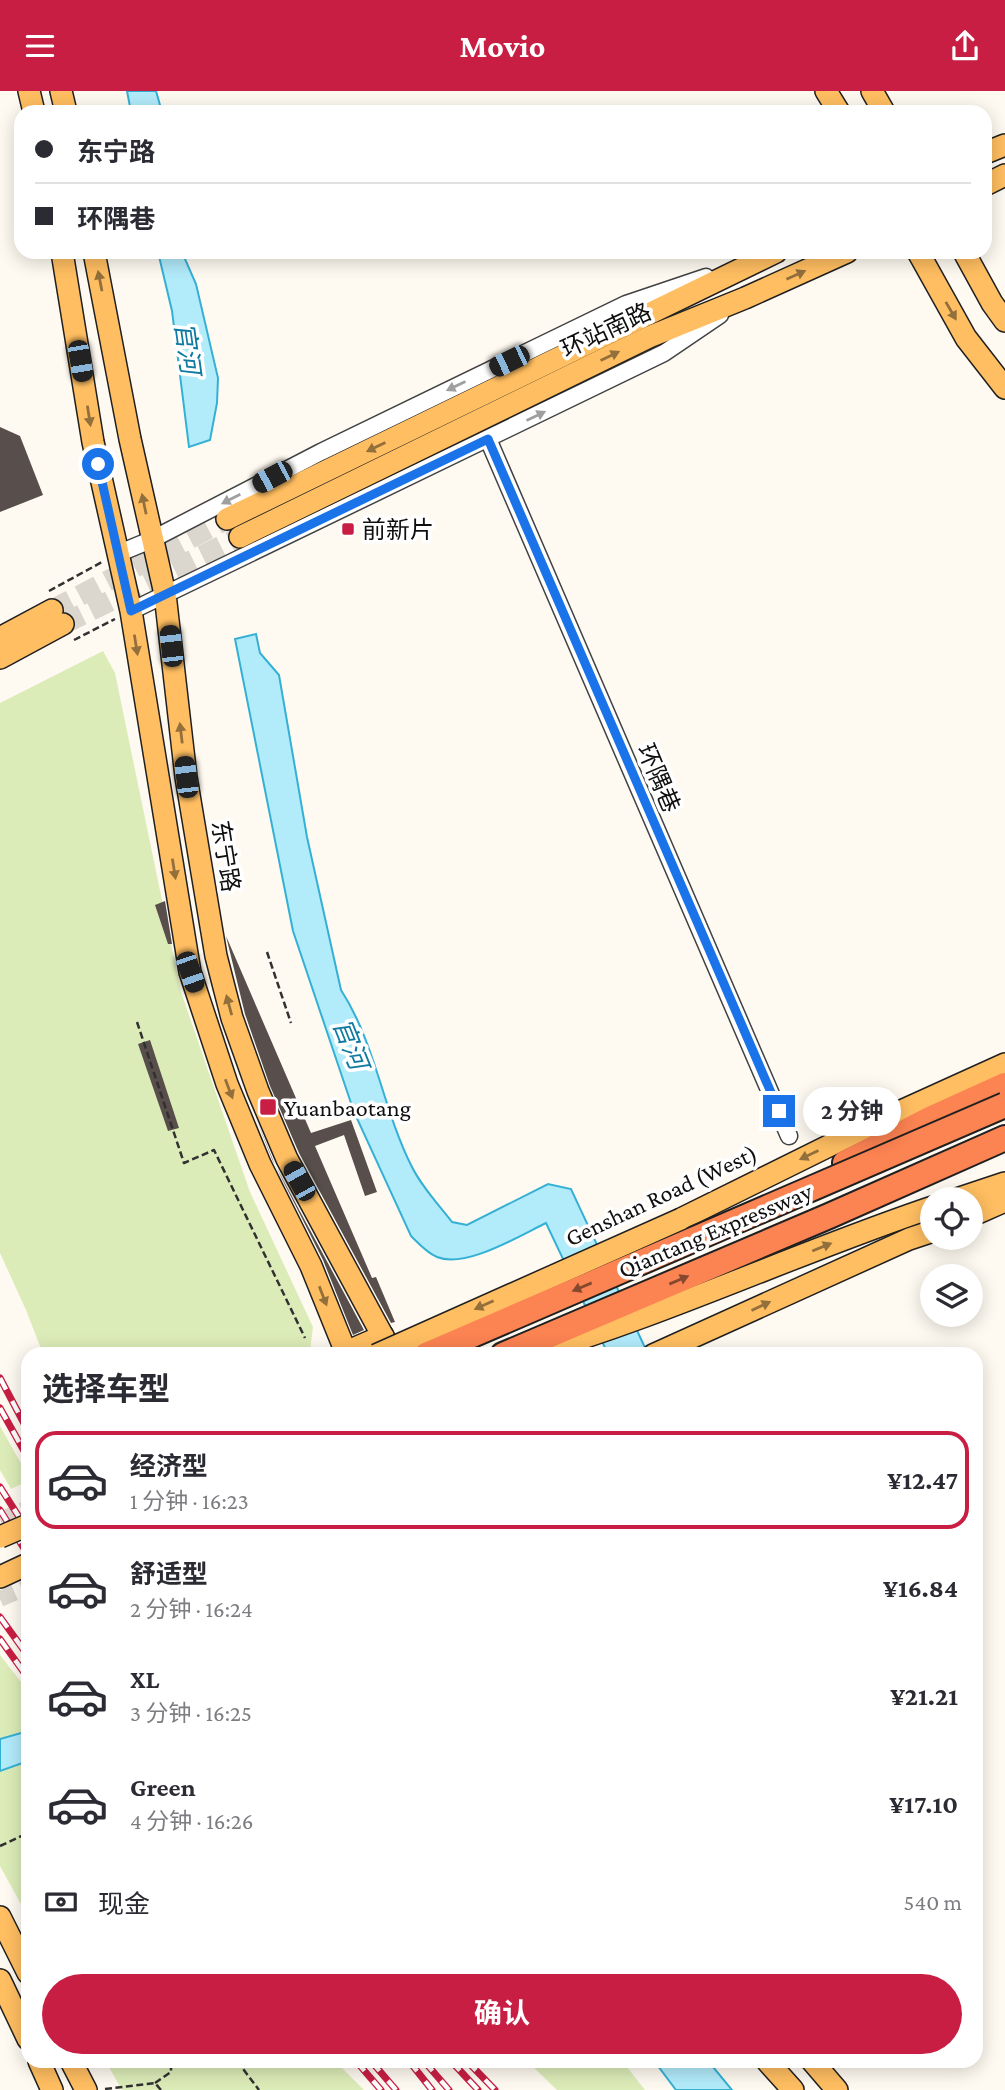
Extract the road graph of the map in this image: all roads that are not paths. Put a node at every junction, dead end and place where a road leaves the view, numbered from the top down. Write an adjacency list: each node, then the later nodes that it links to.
1 (63, 259): 15 (main road, one-way to 15)
2 (95, 259): 14 (main road, 东宁路, one-way to 2)
3 (757, 259): 14 (street, one-way to 14)
4 (762, 259): 12 (main road, 环站南路, one-way to 12)
5 (831, 259): 8 (main road, 环站南路, one-way to 5)
6 (922, 259): 10 (main road, one-way to 10)
7 (968, 259): 9 (main road)
8 (745, 298): 11 (street, one-way to 8); 13 (main road, 环站南路, one-way to 8)
9 (1005, 321)
10 (1005, 388)
11 (488, 439): 16 (street); 23 (street, 环隅巷)
12 (226, 519)
13 (240, 537)
14 (151, 540): 15 (street); 16 (main road, 东宁路)
15 (117, 554): 17 (main road)
16 (165, 594): 17 (street); 35 (main road, 东宁路, one-way to 16)
17 (131, 611): 34 (main road, one-way to 34)
18 (0, 638): 19 (main road)
19 (0, 658)
20 (1005, 1064): 36 (main road, Genshan Road (West), one-way to 36, bridge)
21 (1005, 1085): 32 (highway, bridge)
22 (1005, 1105): 32 (highway, Qiantang Expressway, bridge)
23 (789, 1136)
24 (1005, 1138): 31 (highway, Qiantang Expressway)
25 (1005, 1157): 31 (highway)
26 (1005, 1183): 27 (main road)
27 (983, 1190)
28 (1005, 1201): 30 (main road)
29 (920, 1211): 39 (main road, one-way to 29)
30 (983, 1211)
31 (829, 1216): 38 (highway, Qiantang Expressway, one-way to 31)
32 (715, 1231): 37 (highway, Qiantang Expressway, one-way to 37, bridge)
33 (920, 1235): 40 (main road, one-way to 33)
34 (342, 1347)
35 (383, 1347)
36 (386, 1347)
37 (445, 1347)
38 (522, 1347)
39 (556, 1347)
40 (669, 1347)
41 (21, 1528): 42 (main road, bridge)
42 (0, 1537)
43 (21, 1567): 44 (main road)
44 (0, 1577)
45 (0, 1917): 46 (main road)
46 (21, 1959)
47 (0, 1980): 48 (main road)
48 (21, 2024)
49 (42, 2068): 53 (main road)
50 (75, 2068): 54 (main road)
51 (773, 2068): 55 (main road)
52 (818, 2068): 56 (main road)
53 (52, 2090)
54 (86, 2090)
55 (793, 2090)
56 (837, 2090)

